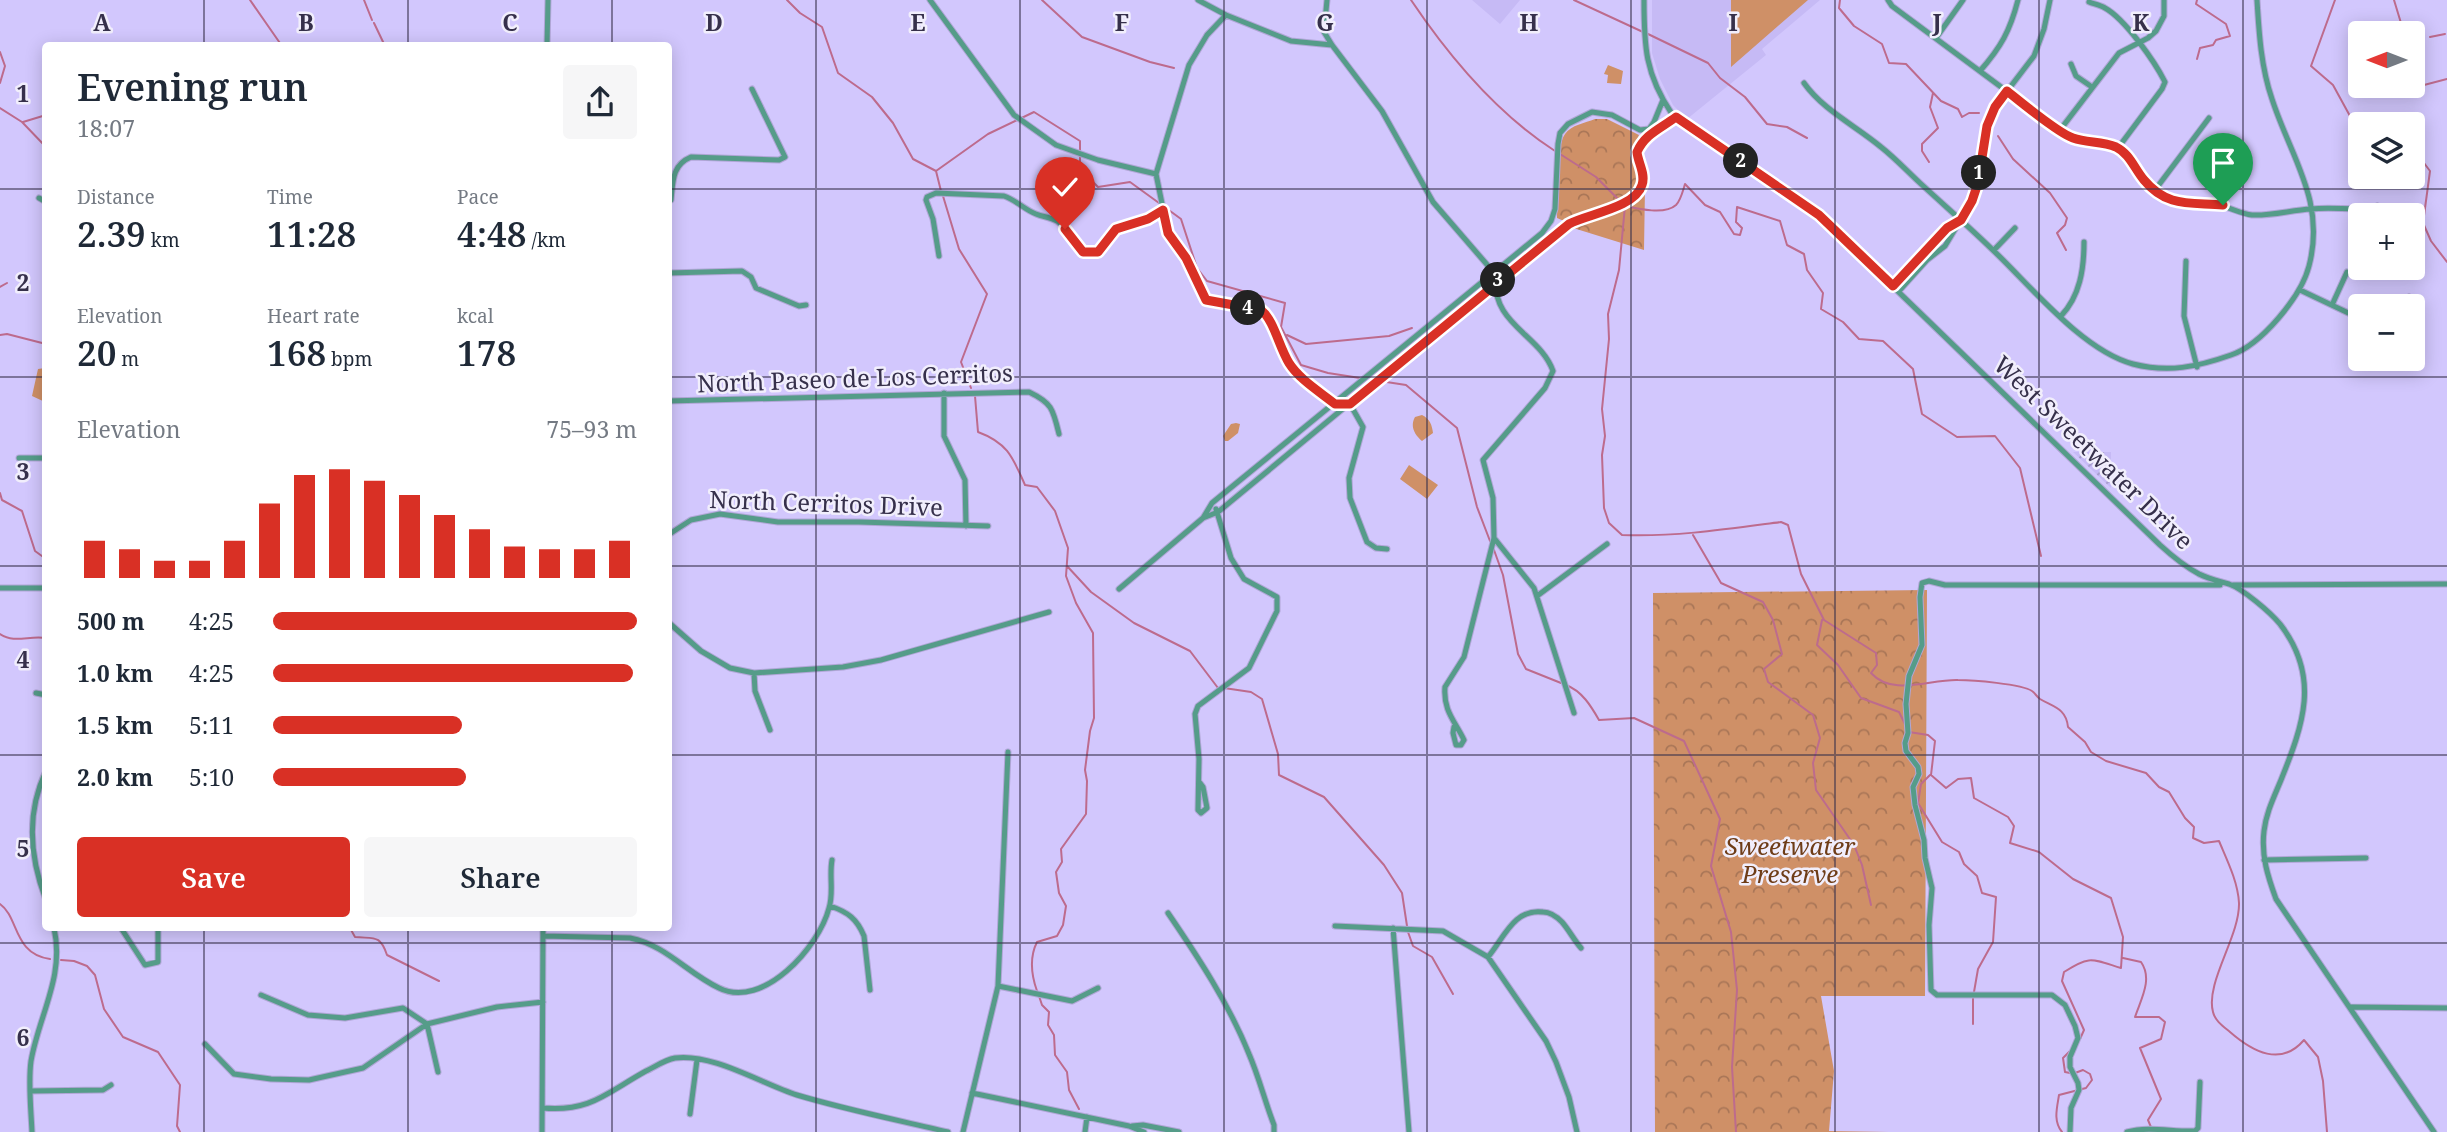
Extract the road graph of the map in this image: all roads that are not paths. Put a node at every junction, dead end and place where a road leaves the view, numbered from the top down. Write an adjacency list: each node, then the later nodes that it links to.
1 (548, 0): 15 (street)
2 (930, 0): 29 (street)
3 (1198, 0): 13 (street)
4 (1327, 0): 17 (street)
5 (1644, 0): 24 (street, West Sweetwater Drive)
6 (1888, 0): 14 (street)
7 (1963, 0): 14 (street)
8 (2018, 0): 19 (street)
9 (2050, 0): 23 (street)
10 (2164, 0): 16 (street)
11 (2257, 0): 36 (street)
12 (2089, 2): 16 (street)
13 (1226, 15): 17 (street); 29 (street)
14 (1936, 38): 19 (street)
15 (547, 42)
16 (2138, 43): 21 (street); 28 (street)
17 (1332, 46): 45 (street)
18 (2071, 64): 21 (street)
19 (1980, 71): 23 (street)
20 (1804, 83): 39 (street)
21 (2092, 87): 27 (street)
22 (752, 89): 31 (street)
23 (2007, 91): 27 (street); 39 (street)
24 (1663, 100): 25 (street, West Sweetwater Drive); 45 (street)
25 (1676, 117): 48 (street); 49 (street, West Sweetwater Drive)
26 (2208, 118): 32 (street)
27 (2060, 130): 28 (street)
28 (2118, 148): 32 (street)
29 (1156, 174): 38 (street)
30 (2239, 179): 35 (street)
31 (672, 185)
32 (2155, 191): 35 (street)
33 (38, 198): 34 (street)
34 (42, 200)
35 (2223, 205): 36 (street)
36 (2313, 208): 37 (street); 50 (street)
37 (2348, 209)
38 (1163, 210): 43 (street); 59 (street)
39 (1961, 220): 42 (street); 49 (street); 51 (street)
40 (2015, 228): 42 (street)
41 (2084, 242): 55 (street)
42 (1994, 250): 55 (street)
43 (939, 256)
44 (2186, 261): 56 (street)
45 (1492, 272): 48 (street); 59 (street)
46 (2347, 272): 52 (street)
47 (672, 273): 53 (street)
48 (1495, 283): 60 (street); 70 (street)
49 (1893, 286): 51 (street, West Sweetwater Drive)
50 (2300, 290): 52 (street); 56 (street)
51 (1899, 291): 74 (street, West Sweetwater Drive)
52 (2332, 305): 54 (street)
53 (807, 306)
54 (2348, 313)
55 (2061, 316): 56 (street)
56 (2197, 367)
57 (944, 393): 58 (street, North Paseo de Los Cerritos); 61 (street, North Paseo de Los Cerritos); 67 (street)
58 (672, 401)
59 (1335, 404): 60 (street); 64 (street)
60 (1350, 404): 65 (street); 72 (street)
61 (1059, 434)
62 (19, 458): 63 (street)
63 (42, 458)
64 (1212, 503): 65 (street); 66 (street)
65 (1218, 512): 66 (street); 89 (street)
66 (1203, 518): 77 (street)
67 (966, 526): 68 (street, North Cerritos Drive); 69 (street, North Cerritos Drive)
68 (988, 526)
69 (672, 532)
70 (1494, 538): 78 (street); 85 (street)
71 (1607, 544): 78 (street)
72 (1387, 550)
73 (2447, 584): 74 (street)
74 (2232, 585): 92 (street, West Sweetwater Drive); 134 (street)
75 (0, 588): 76 (street)
76 (42, 588)
77 (1119, 589)
78 (1537, 596): 84 (street)
79 (1049, 612): 81 (street)
80 (672, 626): 81 (street)
81 (754, 673): 86 (street)
82 (36, 693): 83 (street)
83 (42, 694)
84 (1574, 713)
85 (1454, 727)
86 (770, 730)
87 (1008, 752): 105 (street)
88 (42, 780): 93 (street)
89 (1199, 783)
90 (2366, 858): 92 (street)
91 (832, 860): 94 (street)
92 (2264, 860): 110 (street, West Sweetwater Drive)
93 (42, 889)
94 (830, 906): 102 (street); 107 (street)
95 (1168, 913): 131 (street)
96 (1335, 926): 97 (street)
97 (1393, 928): 104 (street); 132 (street)
98 (54, 931): 118 (street)
99 (123, 931): 100 (street)
100 (158, 931)
101 (543, 931): 102 (street)
102 (543, 936): 109 (street)
103 (1581, 948): 104 (street)
104 (1488, 957): 133 (street)
105 (998, 986): 106 (street); 119 (street)
106 (1098, 988)
107 (870, 990)
108 (261, 995): 112 (street)
109 (543, 1002): 112 (street); 120 (street)
110 (2351, 1007): 111 (street); 136 (street, West Sweetwater Drive)
111 (2447, 1008)
112 (427, 1024): 113 (street); 115 (street)
113 (205, 1044)
114 (697, 1060): 120 (street); 121 (street); 126 (street)
115 (438, 1072)
116 (2200, 1082): 135 (street)
117 (111, 1085): 118 (street)
118 (31, 1091): 124 (street)
119 (972, 1093): 122 (street); 127 (street)
120 (542, 1108): 125 (street)
121 (690, 1114)
122 (1087, 1117): 123 (street); 128 (street)
123 (1129, 1126): 129 (street); 130 (street)
124 (32, 1132)
125 (542, 1132)
126 (948, 1132)
127 (962, 1132)
128 (1085, 1132)
129 (1144, 1132)
130 (1179, 1132)
131 (1274, 1132)
132 (1409, 1132)
133 (1577, 1132)
134 (2070, 1132)
135 (2127, 1132)
136 (2434, 1132)

